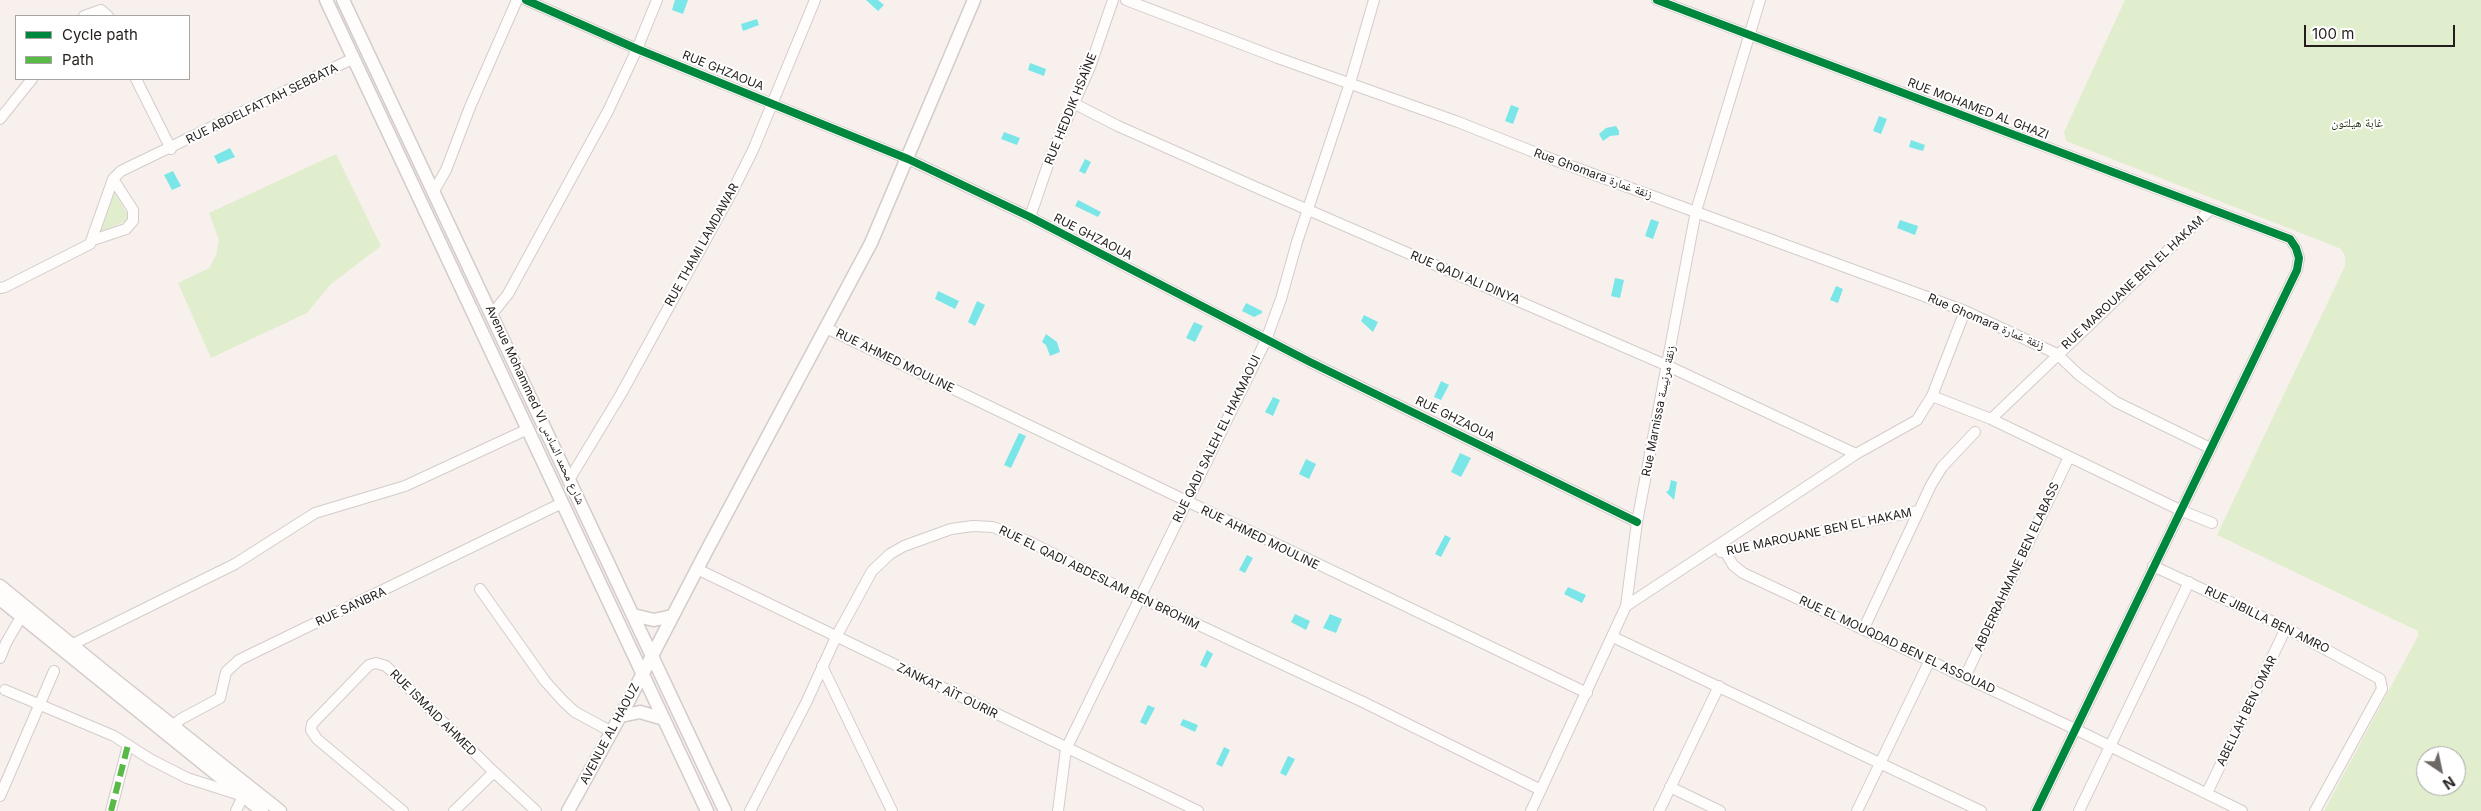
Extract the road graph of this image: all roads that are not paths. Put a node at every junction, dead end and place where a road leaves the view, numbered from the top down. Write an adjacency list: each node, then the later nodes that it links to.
1 (326, 0): 17 (main road, Avenue Mohammed VI شارع محمد السادس)
2 (343, 0): 27 (main road, Avenue Mohammed VI شارع محمد السادس)
3 (517, 0): 27 (street)
4 (526, 0): 16 (street, RUE GHZAOUA)
5 (656, 0): 16 (street)
6 (815, 0): 21 (street, RUE THAMI LAMDAWAR)
7 (974, 0): 25 (main road, AVENUE AL HAOUZ)
8 (1112, 0): 22 (street, RUE HEDDIK HSAÏNE)
9 (1126, 0): 20 (street, Rue Ghomara زنقة غمارة)
10 (1374, 0): 20 (street, RUE QADI SALEH EL HAKMAOUI)
11 (1657, 0): 15 (street, RUE MOHAMED AL GHAZI)
12 (1760, 0): 15 (street, Rue Marnissa زنقة مرنيسة)
13 (87, 15): 14 (street)
14 (107, 15)
15 (1749, 35): 29 (street, RUE MOHAMED AL GHAZI); 30 (street, Rue Marnissa زنقة مرنيسة)
16 (637, 49): 21 (street, RUE GHZAOUA); 35 (street)
17 (354, 58): 24 (street, RUE ABDELFATTAH SEBBATA); 42 (main road, Avenue Mohammed VI شارع محمد السادس)
18 (31, 80): 23 (street)
19 (136, 80): 24 (street, RUE ABDELFATTAH SEBBATA)
20 (1350, 83): 28 (street, RUE QADI SALEH EL HAKMAOUI); 30 (street, Rue Ghomara زنقة غمارة)
21 (772, 103): 25 (street, RUE GHZAOUA); 47 (street, RUE THAMI LAMDAWAR)
22 (1073, 103): 28 (street, RUE QADI ALI DINYA); 31 (street, RUE HEDDIK HSAÏNE)
23 (0, 119)
24 (171, 149): 26 (street, RUE ABDELFATTAH SEBBATA)
25 (908, 159): 31 (street, RUE GHZAOUA); 36 (main road, AVENUE AL HAOUZ)
26 (113, 179): 32 (street); 32 (street)
27 (434, 191): 35 (main road, Avenue Mohammed VI شارع محمد السادس)
28 (1308, 208): 37 (street, RUE QADI SALEH EL HAKMAOUI); 39 (street, RUE QADI ALI DINYA)
29 (2210, 210): 38 (street, RUE MAROUANE BEN EL HAKAM); 44 (street, RUE MOHAMED AL GHAZI)
30 (1696, 211): 34 (street, Rue Ghomara زنقة غمارة); 39 (street, Rue Marnissa زنقة مرنيسة)
31 (1030, 217): 37 (street, RUE GHZAOUA)
32 (93, 240): 33 (street)
33 (0, 288)
34 (1965, 311): 38 (street, Rue Ghomara زنقة غمارة); 40 (street)
35 (492, 314): 47 (main road, Avenue Mohammed VI شارع محمد السادس)
36 (826, 328): 48 (street, RUE AHMED MOULINE); 57 (main road, AVENUE AL HAOUZ)
37 (1266, 340): 48 (street, RUE QADI SALEH EL HAKMAOUI); 52 (street, RUE GHZAOUA)
38 (2057, 354): 41 (street, RUE MAROUANE BEN EL HAKAM); 44 (street, Rue Ghomara زنقة غمارة)
39 (1668, 366): 45 (street, RUE QADI ALI DINYA); 52 (street, Rue Marnissa زنقة مرنيسة)
40 (1932, 396): 41 (street); 45 (street)
41 (1991, 419): 46 (street)
42 (528, 429): 49 (main road, Avenue Mohammed VI شارع محمد السادس); 71 (street)
43 (1976, 432): 51 (street, RUE MAROUANE BEN EL HAKAM)
44 (2210, 448): 50 (street)
45 (1856, 454): 54 (street)
46 (2069, 457): 50 (street); 78 (street, ABDERRAHMANE BEN ELABASS)
47 (569, 480): 65 (main road, Avenue Mohammed VI شارع محمد السادس)
48 (1186, 502): 61 (street, RUE QADI SALEH EL HAKMAOUI); 81 (street, RUE AHMED MOULINE)
49 (562, 504): 77 (main road, Avenue Mohammed VI شارع محمد السادس); 85 (street, RUE SANBRA)
50 (2180, 510): 53 (street); 56 (street)
51 (1918, 511): 55 (street, RUE MAROUANE BEN EL HAKAM); 67 (street)
52 (1637, 522): 63 (street, Rue Marnissa زنقة مرنيسة)
53 (2212, 523)
54 (1710, 552): 55 (street, RUE MAROUANE BEN EL HAKAM); 63 (street)
55 (1726, 553): 67 (street, RUE EL MOUQDAD BEN EL ASSOUAD)
56 (2153, 566): 58 (street, RUE JIBILLA BEN AMRO); 86 (street)
57 (697, 569): 66 (main road, AVENUE AL HAOUZ); 69 (street, ZANKAT AÏT OURIR)
58 (2189, 582): 68 (street, RUE JIBILLA BEN AMRO); 89 (street)
59 (0, 586): 64 (main road)
60 (480, 589): 87 (street)
61 (1139, 598): 69 (street, RUE EL QADI ABDESLAM BEN BROHIM); 90 (street, RUE QADI SALEH EL HAKMAOUI); 94 (street, RUE EL QADI ABDESLAM BEN BROHIM)
62 (0, 599): 64 (main road)
63 (1626, 606): 70 (street, Rue Marnissa زنقة مرنيسة)
64 (24, 612): 71 (main road); 73 (street)
65 (633, 615): 66 (main road); 72 (main road, Avenue Mohammed VI شارع محمد السادس)
66 (672, 616): 72 (main road, AVENUE AL HAOUZ)
67 (1864, 628): 74 (street, RUE EL MOUQDAD BEN EL ASSOUAD)
68 (2286, 628): 96 (street, ABELLAH BEN OMAR); 121 (street, RUE JIBILLA BEN AMRO)
69 (836, 637): 75 (street, RUE EL QADI ABDESLAM BEN BROHIM); 90 (street, ZANKAT AÏT OURIR)
70 (1613, 638): 79 (street); 81 (street, Rue Marnissa زنقة مرنيسة)
71 (66, 647): 85 (main road)
72 (652, 656): 77 (main road, AVENUE AL HAOUZ); 108 (main road, Avenue Mohammed VI شارع محمد السادس)
73 (0, 658)
74 (1930, 660): 78 (street, RUE EL MOUQDAD BEN EL ASSOUAD); 91 (street)
75 (822, 666): 109 (street, RUE EL QADI ABDESLAM BEN BROHIM); 110 (street)
76 (54, 671): 82 (street)
77 (642, 674): 83 (main road, AVENUE AL HAOUZ); 84 (main road, Avenue Mohammed VI شارع محمد السادس)
78 (1965, 677): 86 (street, RUE EL MOUQDAD BEN EL ASSOUAD)
79 (1719, 686): 91 (street); 93 (street)
80 (5, 690): 82 (street)
81 (1587, 693): 94 (street, Rue Marnissa زنقة مرنيسة)
82 (39, 704): 88 (street); 97 (street)
83 (621, 716): 84 (main road); 87 (main road, AVENUE AL HAOUZ)
84 (664, 719): 107 (main road, Avenue Mohammed VI شارع محمد السادس)
85 (168, 729): 95 (main road)
86 (2076, 729): 89 (street, RUE EL MOUQDAD BEN EL ASSOUAD); 118 (street)
87 (612, 732): 106 (main road, AVENUE AL HAOUZ)
88 (128, 745): 95 (street); 98 (street)
89 (2110, 746): 96 (street, RUE EL MOUQDAD BEN EL ASSOUAD); 119 (street)
90 (1066, 749): 111 (street, RUE QADI SALEH EL HAKMAOUI); 112 (street, ZANKAT AÏT OURIR)
91 (1880, 762): 116 (street); 117 (street)
92 (494, 772): 103 (street, RUE ISMAID AHMED); 104 (street); 105 (street, RUE ISMAID AHMED)
93 (1670, 786): 114 (street); 115 (street)
94 (1541, 790): 113 (street, Rue Marnissa زنقة مرنيسة)
95 (246, 791): 99 (street); 101 (main road); 102 (main road)
96 (2207, 793): 120 (street, RUE EL MOUQDAD BEN EL ASSOUAD)
97 (0, 796)
98 (110, 811)
99 (236, 811)
100 (251, 811): 101 (main road)
101 (262, 811)
102 (280, 811)
103 (403, 811)
104 (454, 811)
105 (536, 811)
106 (568, 811)
107 (707, 811)
108 (725, 811)
109 (750, 811)
110 (892, 811)
111 (1058, 811)
112 (1198, 811)
113 (1531, 811)
114 (1658, 811)
115 (1720, 811)
116 (1856, 811)
117 (1981, 811)
118 (2036, 811)
119 (2078, 811)
120 (2242, 811)
121 (2315, 811)

